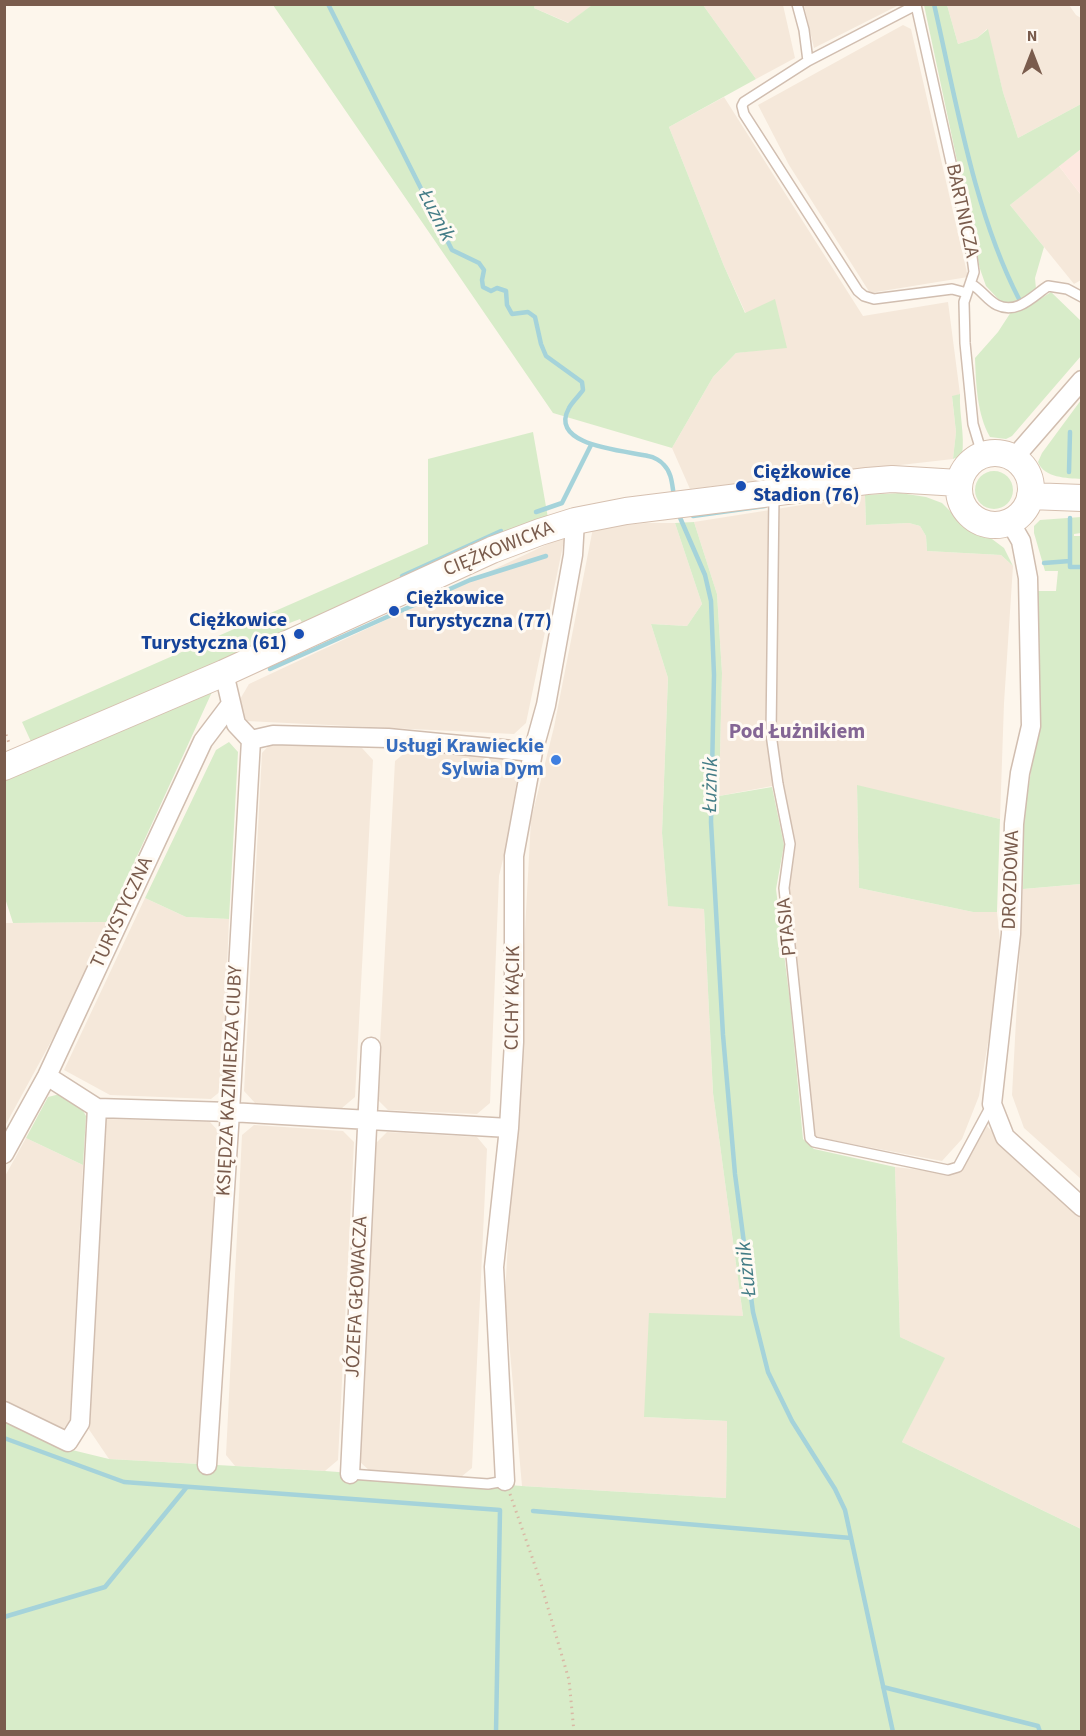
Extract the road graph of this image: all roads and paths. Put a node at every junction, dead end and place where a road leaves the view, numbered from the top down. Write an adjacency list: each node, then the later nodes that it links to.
1 (797, 4): 3 (lane)
2 (916, 4): 3 (lane); 4 (lane, BARTNICZA)
3 (808, 61): 4 (lane)
4 (969, 288): 5 (lane); 7 (lane, BARTNICZA)
5 (1082, 297)
6 (1082, 380): 8 (street)
7 (982, 454): 8 (street); 9 (street)
8 (1014, 458): 11 (street)
9 (959, 483): 10 (street, CIĘŻKOWICKA); 14 (street)
10 (774, 493): 13 (street, CIĘŻKOWICKA); 22 (lane, PTASIA)
11 (1030, 496): 12 (street); 14 (street)
12 (1082, 498)
13 (575, 521): 15 (street, CIĘŻKOWICKA); 18 (street, CICHY KĄCIK)
14 (1010, 522): 22 (street, DROZDOWA)
15 (224, 673): 16 (street); 19 (street, CIĘŻKOWICKA)
16 (231, 704): 17 (street); 21 (street, TURYSTYCZNA)
17 (251, 740): 18 (street); 24 (street, KSIĘDZA KAZIMIERZA CIUBY)
18 (533, 752): 26 (street, CICHY KĄCIK)
19 (4, 767)
20 (371, 1047): 25 (street, JÓZEFA GŁOWACZA)
21 (47, 1076): 23 (street); 27 (street, TURYSTYCZNA)
22 (992, 1104): 28 (street, DROZDOWA)
23 (97, 1107): 24 (street); 29 (street)
24 (230, 1112): 25 (street); 30 (street, KSIĘDZA KAZIMIERZA CIUBY)
25 (367, 1120): 26 (street); 31 (street, JÓZEFA GŁOWACZA)
26 (509, 1128): 32 (street, CICHY KĄCIK)
27 (4, 1154)
28 (1082, 1207)
29 (4, 1411)
30 (207, 1465)
31 (350, 1474): 32 (lane)
32 (505, 1481): 33 (path)
33 (574, 1731)

